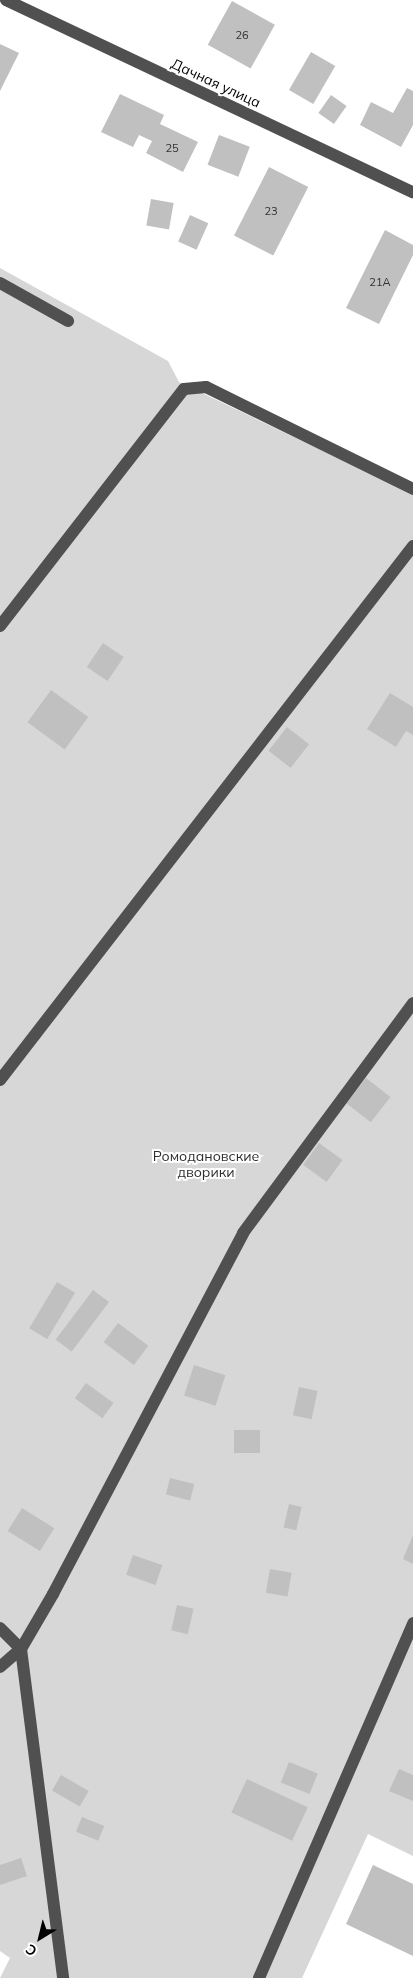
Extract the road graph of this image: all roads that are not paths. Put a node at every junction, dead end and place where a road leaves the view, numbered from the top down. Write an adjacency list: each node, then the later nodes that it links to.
1 (6, 0): 2 (street, Дачная улица)
2 (413, 192)
3 (0, 283): 4 (street)
4 (68, 321)
5 (413, 489): 7 (street)
6 (413, 546): 9 (street)
7 (0, 626)
8 (413, 1004): 12 (street)
9 (0, 1080)
10 (413, 1623): 15 (street)
11 (0, 1628): 12 (street)
12 (21, 1649): 13 (street); 14 (street)
13 (0, 1667)
14 (63, 1978)
15 (259, 1978)

